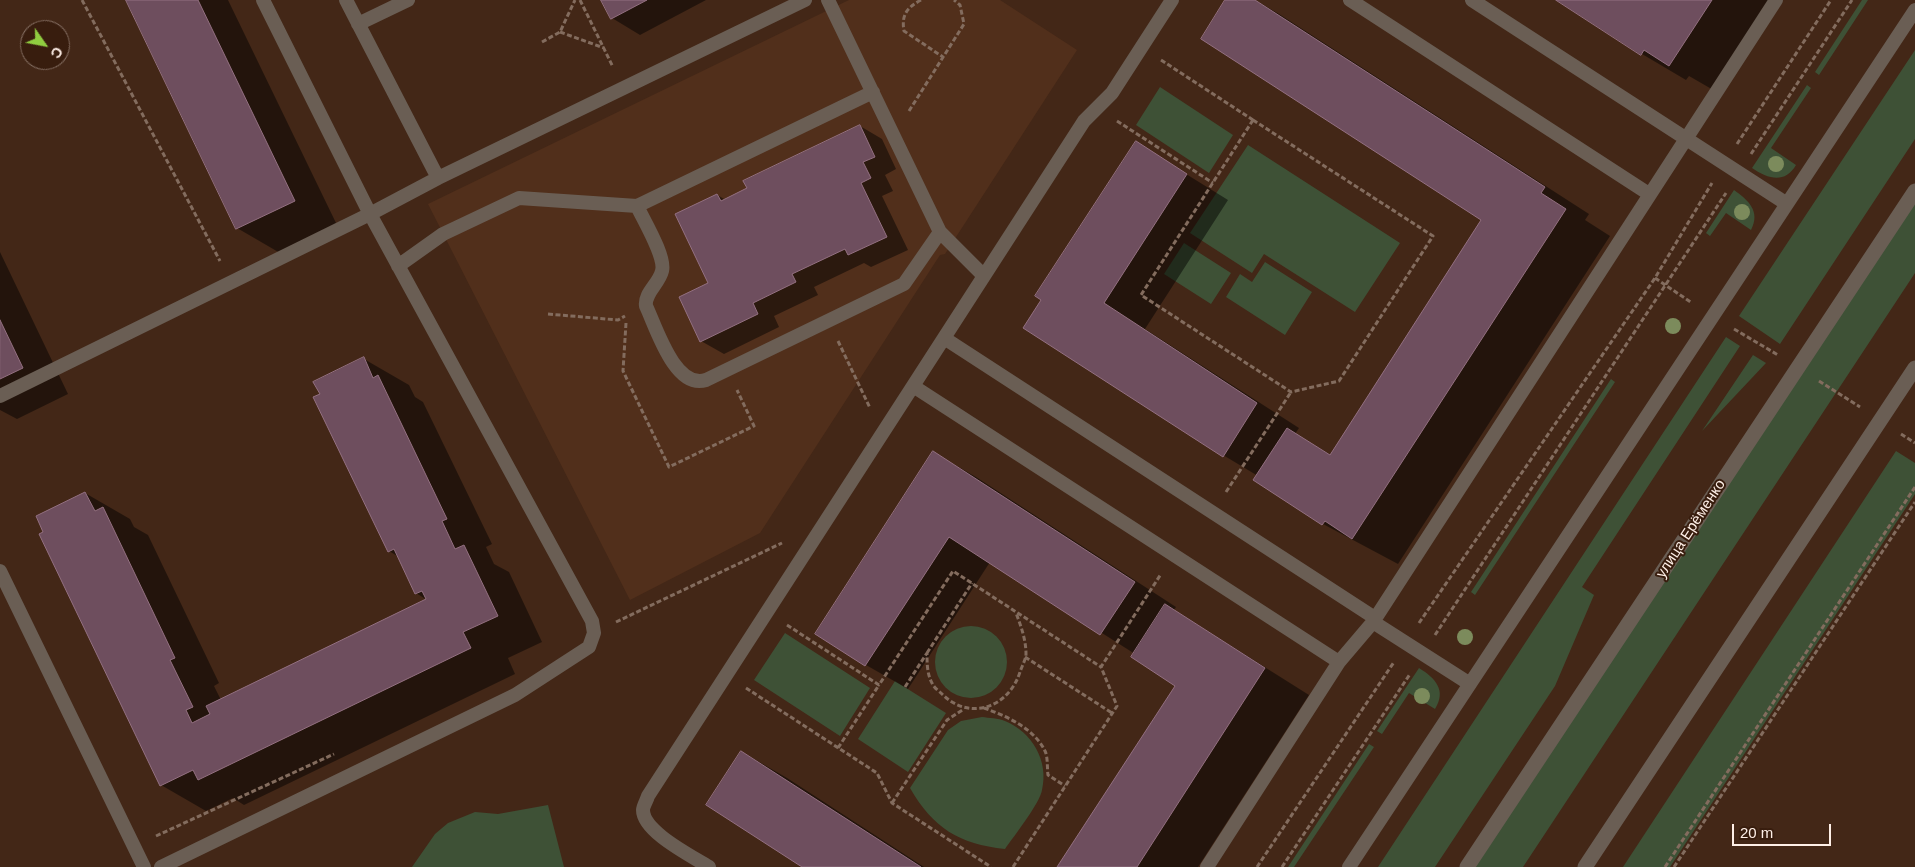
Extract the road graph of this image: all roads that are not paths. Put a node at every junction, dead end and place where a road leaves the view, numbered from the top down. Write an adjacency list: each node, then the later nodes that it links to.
1 (263, 0): 19 (lane)
2 (346, 0): 11 (lane)
3 (408, 0): 11 (lane)
4 (805, 0): 14 (lane)
5 (828, 0): 12 (lane)
6 (1172, 0): 22 (lane)
7 (1350, 0): 16 (lane)
8 (1472, 0): 13 (lane)
9 (1776, 0): 13 (lane)
10 (1915, 10): 17 (lane)
11 (358, 24): 14 (lane)
12 (873, 92): 18 (lane); 20 (lane)
13 (1686, 139): 16 (lane); 17 (lane)
14 (438, 178): 19 (lane)
15 (1915, 191): 36 (street, улица Ерёменко)
16 (1650, 194): 28 (lane)
17 (1787, 204): 30 (lane)
18 (637, 206): 20 (lane); 21 (lane)
19 (370, 214): 21 (lane); 26 (lane)
20 (940, 232): 22 (lane)
21 (398, 266): 32 (lane)
22 (984, 276): 23 (lane)
23 (944, 338): 25 (lane); 28 (lane)
24 (1915, 368): 37 (street)
25 (913, 386): 29 (lane); 33 (lane)
26 (0, 396)
27 (0, 571): 31 (lane)
28 (1374, 620): 29 (lane); 30 (lane)
29 (1339, 662): 34 (lane)
30 (1470, 684): 35 (lane)
31 (144, 867)
32 (161, 867)
33 (709, 867)
34 (1207, 867)
35 (1349, 867)
36 (1467, 867)
37 (1585, 867)

